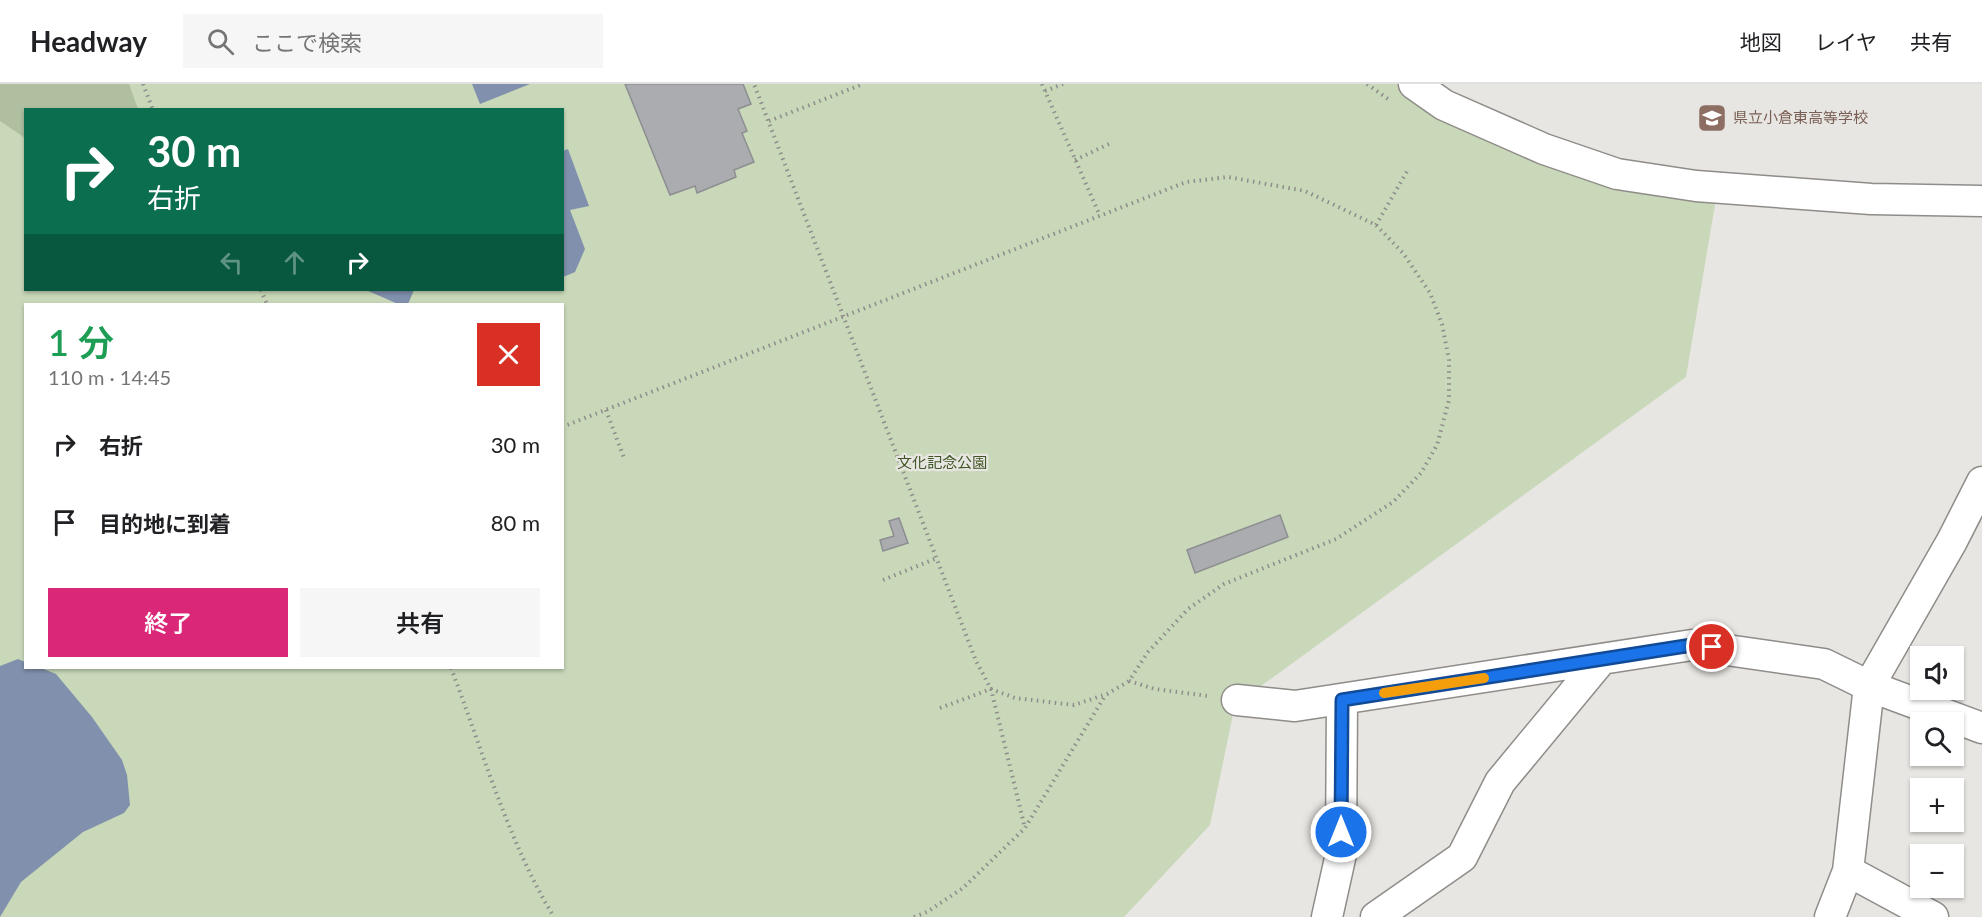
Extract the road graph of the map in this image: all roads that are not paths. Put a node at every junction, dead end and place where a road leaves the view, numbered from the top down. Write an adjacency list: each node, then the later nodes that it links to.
1 (1414, 84): 2 (street)
2 (1982, 201)
3 (1982, 482): 5 (street)
4 (1601, 660): 5 (street); 7 (street); 11 (street)
5 (1869, 686): 8 (street); 9 (street)
6 (1237, 700): 7 (street)
7 (1342, 700): 10 (street)
8 (1982, 728)
9 (1848, 871): 12 (street); 13 (street)
10 (1327, 917)
11 (1376, 917)
12 (1830, 917)
13 (1933, 917)

